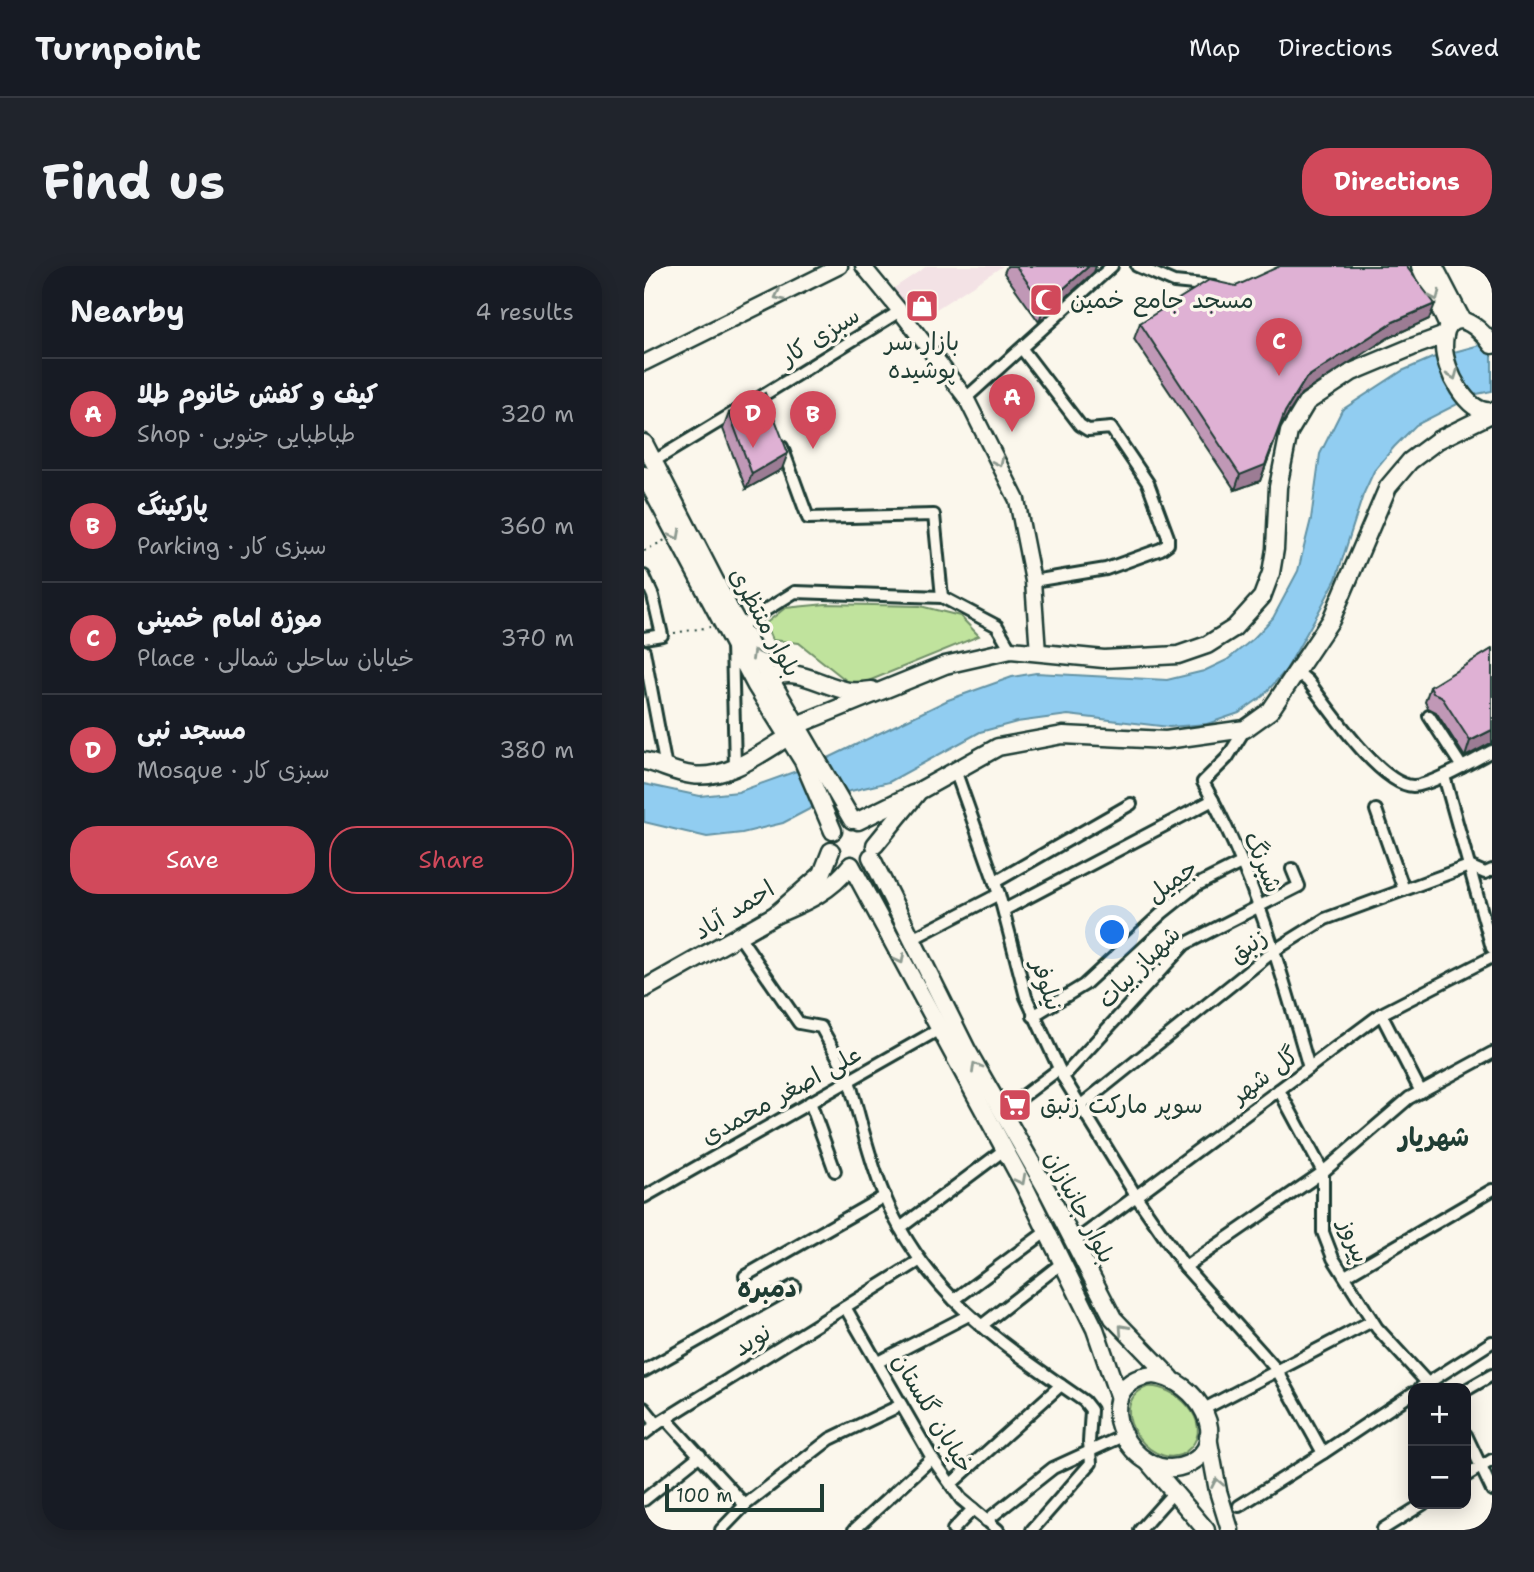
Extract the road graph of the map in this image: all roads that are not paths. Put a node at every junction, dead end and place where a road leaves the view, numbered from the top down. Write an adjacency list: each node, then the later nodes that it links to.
1 (840, 266): 12 (street, one-way to 12)
2 (863, 266): 8 (street)
3 (1112, 266): 11 (street)
4 (1137, 266): 7 (street)
5 (1420, 266): 9 (main road, one-way to 9)
6 (1434, 266): 9 (main road)
7 (1221, 286)
8 (900, 311): 13 (street, سبزی کار); 14 (street)
9 (1450, 332): 10 (main road); 15 (main road, one-way to 15); 30 (main road)
10 (1486, 334)
11 (1023, 349): 14 (street); 23 (street)
12 (644, 363)
13 (764, 395): 16 (street); 21 (street, سبزی کار)
14 (966, 398): 23 (street, one-way to 23)
15 (1468, 401): 17 (main road); 18 (main road)
16 (768, 408)
17 (1489, 415): 18 (main road)
18 (1456, 430): 31 (main road)
19 (777, 432): 24 (street)
20 (644, 443): 21 (main road, بلوار منتظری)
21 (647, 473): 25 (main road, بلوار منتظری); 25 (main road, بلوار منتظری, one-way to 25)
22 (644, 576): 26 (street)
23 (1033, 580): 30 (street)
24 (942, 597): 25 (street); 28 (street)
25 (732, 626): 27 (main road, بلوار منتظری); 32 (main road, بلوار منتظری, one-way to 25)
26 (644, 638)
27 (732, 641): 32 (main road, بلوار منتظری); 39 (street)
28 (1011, 650): 30 (main road); 33 (main road)
29 (644, 651): 41 (street)
30 (1038, 653)
31 (1296, 671): 35 (main road); 43 (street)
32 (763, 682): 33 (main road); 36 (main road, بلوار منتظری)
33 (881, 690): 36 (main road)
34 (1429, 716): 40 (street)
35 (1245, 729): 42 (main road); 46 (street, شبرنگ)
36 (792, 731): 39 (main road); 45 (main road, بلوار منتظری)
37 (1492, 751): 40 (street)
38 (644, 761): 41 (main road)
39 (735, 767): 41 (main road)
40 (1462, 767): 43 (street)
41 (666, 768)
42 (955, 770): 44 (main road); 58 (street, نیلوفر)
43 (1444, 776): 55 (street)
44 (919, 791): 49 (main road); 52 (main road)
45 (830, 800): 49 (main road, بلوار منتظری); 50 (main road, بلوار منتظری)
46 (1213, 800): 53 (street, شبرنگ); 62 (street)
47 (1131, 804): 58 (street)
48 (1376, 810): 59 (street)
49 (855, 821): 50 (main road); 52 (main road)
50 (833, 831): 51 (main road)
51 (831, 851): 54 (main road); 63 (main road, احمد آباد)
52 (873, 851): 54 (main road); 65 (main road, بلوار جانبازان)
53 (1241, 863): 61 (street, شبرنگ); 71 (street, جمیل)
54 (851, 865): 63 (main road); 72 (main road, بلوار جانبازان, one-way to 72)
55 (1469, 866): 57 (street); 59 (street, زنبق); 66 (street)
56 (1292, 869): 61 (street, شهباز بیات)
57 (1492, 870)
58 (995, 882): 60 (street, نیلوفر)
59 (1404, 890): 67 (street, زنبق)
60 (999, 894): 62 (street, نیلوفر); 65 (street)
61 (1259, 905): 67 (street, شبرنگ); 75 (street, شهباز بیات)
62 (1004, 910): 71 (street, نیلوفر)
63 (775, 915): 64 (main road, احمد آباد)
64 (739, 936): 69 (main road, احمد آباد); 76 (street)
65 (912, 939): 81 (main road, بلوار جانبازان, one-way to 65)
66 (1492, 948)
67 (1275, 950): 74 (street, شبرنگ); 80 (street, زنبق)
68 (1492, 957): 70 (street, گل شهر)
69 (644, 989)
70 (1381, 1014): 74 (street, گل شهر); 78 (street)
71 (1033, 1016): 75 (street, نیلوفر)
72 (938, 1030): 76 (street, علی اصغر محمدی); 82 (main road, بلوار جانبازان)
73 (1492, 1054): 78 (street)
74 (1309, 1068): 77 (street, گل شهر)
75 (1061, 1073): 80 (street, نیلوفر); 81 (street, شهباز بیات)
76 (849, 1081): 79 (street, علی اصغر محمدی); 86 (street)
77 (1279, 1090): 84 (street, پیروز); 87 (street, گل شهر)
78 (1420, 1091): 84 (street)
79 (810, 1102): 83 (street); 88 (street, علی اصغر محمدی)
80 (1080, 1106): 87 (street, نیلوفر)
81 (1002, 1112): 91 (main road, بلوار جانبازان)
82 (1004, 1150): 89 (street); 90 (main road, بلوار جانبازان, one-way to 90)
83 (835, 1171)
84 (1322, 1172): 94 (street); 96 (street, پیروز)
85 (1492, 1189): 96 (street)
86 (885, 1196): 89 (street); 95 (street)
87 (1136, 1196): 91 (street, گل شهر); 94 (street, نیلوفر)
88 (644, 1197)
89 (900, 1228): 92 (street)
90 (1047, 1231): 93 (main road, بلوار جانبازان); 98 (street)
91 (1073, 1244): 108 (main road, بلوار جانبازان, one-way to 91)
92 (919, 1261): 98 (street); 99 (street, نوید)
93 (1062, 1262): 102 (street); 114 (main road, بلوار جانبازان)
94 (1185, 1267): 105 (street, نیلوفر)
95 (746, 1276)
96 (1345, 1276): 101 (street, پیروز)
97 (794, 1286): 106 (street)
98 (954, 1300): 100 (street)
99 (845, 1307): 104 (street, خیابان گلستان); 118 (street, نوید)
100 (969, 1315): 102 (street); 104 (street)
101 (1371, 1321): 105 (street); 109 (street, پیروز)
102 (981, 1326): 111 (street)
103 (1492, 1342): 110 (street)
104 (878, 1362): 115 (street, خیابان گلستان)
105 (1277, 1370): 117 (street); 124 (street, نیلوفر)
106 (644, 1371)
107 (1492, 1375): 112 (street)
108 (1171, 1378): 114 (main road); 117 (main road)
109 (1423, 1383)
110 (1432, 1383)
111 (1061, 1385): 123 (street); 131 (street)
112 (1471, 1387)
113 (1408, 1396): 124 (street)
114 (1119, 1398): 120 (main road)
115 (901, 1405): 126 (street, خیابان گلستان); 135 (street)
116 (644, 1408): 118 (street)
117 (1204, 1409): 121 (main road)
118 (662, 1421): 119 (street, نوید); 125 (street)
119 (644, 1434)
120 (1123, 1436): 123 (street); 128 (main road)
121 (1208, 1436): 128 (main road); 148 (main road, one-way to 121)
122 (1471, 1445): 129 (street)
123 (1090, 1450): 139 (street); 145 (street)
124 (1323, 1453): 136 (street)
125 (700, 1455): 134 (street); 135 (street)
126 (932, 1458): 131 (street, خیابان گلستان); 142 (street)
127 (1492, 1460): 129 (street)
128 (1146, 1461): 133 (main road)
129 (1481, 1466): 130 (street); 132 (street)
130 (1471, 1473)
131 (951, 1484): 137 (street, خیابان گلستان)
132 (1492, 1490)
133 (1174, 1492): 146 (street); 147 (main road)
134 (644, 1500)
135 (745, 1505): 141 (street)
136 (1239, 1506)
137 (973, 1509): 139 (street, خیابان گلستان); 143 (street)
138 (1415, 1509): 140 (street)
139 (986, 1521): 144 (street, خیابان گلستان)
140 (1383, 1529)
141 (721, 1530)
142 (854, 1530)
143 (953, 1530)
144 (998, 1530)
145 (1032, 1530)
146 (1140, 1530)
147 (1206, 1530)
148 (1230, 1530)

